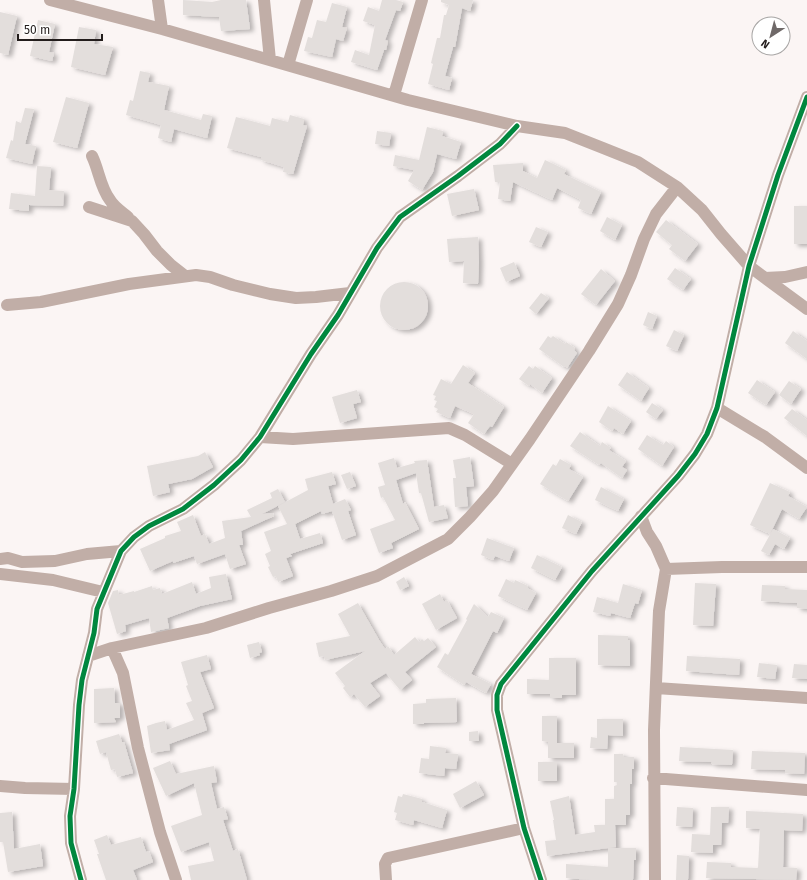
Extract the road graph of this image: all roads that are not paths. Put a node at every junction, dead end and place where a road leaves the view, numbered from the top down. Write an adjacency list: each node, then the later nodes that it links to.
1 (50, 0): 6 (street)
2 (158, 0): 6 (street)
3 (264, 0): 7 (street)
4 (307, 0): 8 (street)
5 (422, 0): 9 (street)
6 (162, 29): 7 (street)
7 (270, 60): 8 (street)
8 (288, 65): 9 (street)
9 (394, 95): 12 (street)
10 (807, 97): 11 (street)
11 (803, 119): 17 (street)
12 (517, 126): 14 (street); 21 (street)
13 (92, 156): 16 (street)
14 (677, 187): 17 (street); 26 (street)
15 (89, 207): 16 (street)
16 (132, 221): 19 (street)
17 (750, 266): 20 (street); 24 (street)
18 (807, 272): 20 (street)
19 (185, 276): 21 (street); 22 (street)
20 (765, 278): 23 (street)
21 (350, 293): 25 (street)
22 (7, 305)
23 (807, 309)
24 (717, 408): 27 (street); 28 (street)
25 (260, 437): 26 (street); 29 (street)
26 (512, 464): 35 (street)
27 (807, 468)
28 (641, 516): 32 (street); 43 (street)
29 (121, 551): 30 (street); 34 (street)
30 (0, 559)
31 (807, 567): 32 (street)
32 (666, 569): 37 (street)
33 (0, 574): 34 (street)
34 (103, 592): 36 (street)
35 (112, 648): 36 (street); 45 (street)
36 (88, 656): 41 (street)
37 (656, 688): 38 (street); 39 (street)
38 (807, 698)
39 (653, 778): 42 (street); 48 (street)
40 (0, 786): 41 (street)
41 (74, 789): 44 (street)
42 (807, 790)
43 (524, 828): 46 (street); 47 (street)
44 (81, 880)
45 (176, 880)
46 (386, 880)
47 (542, 880)
48 (655, 880)

